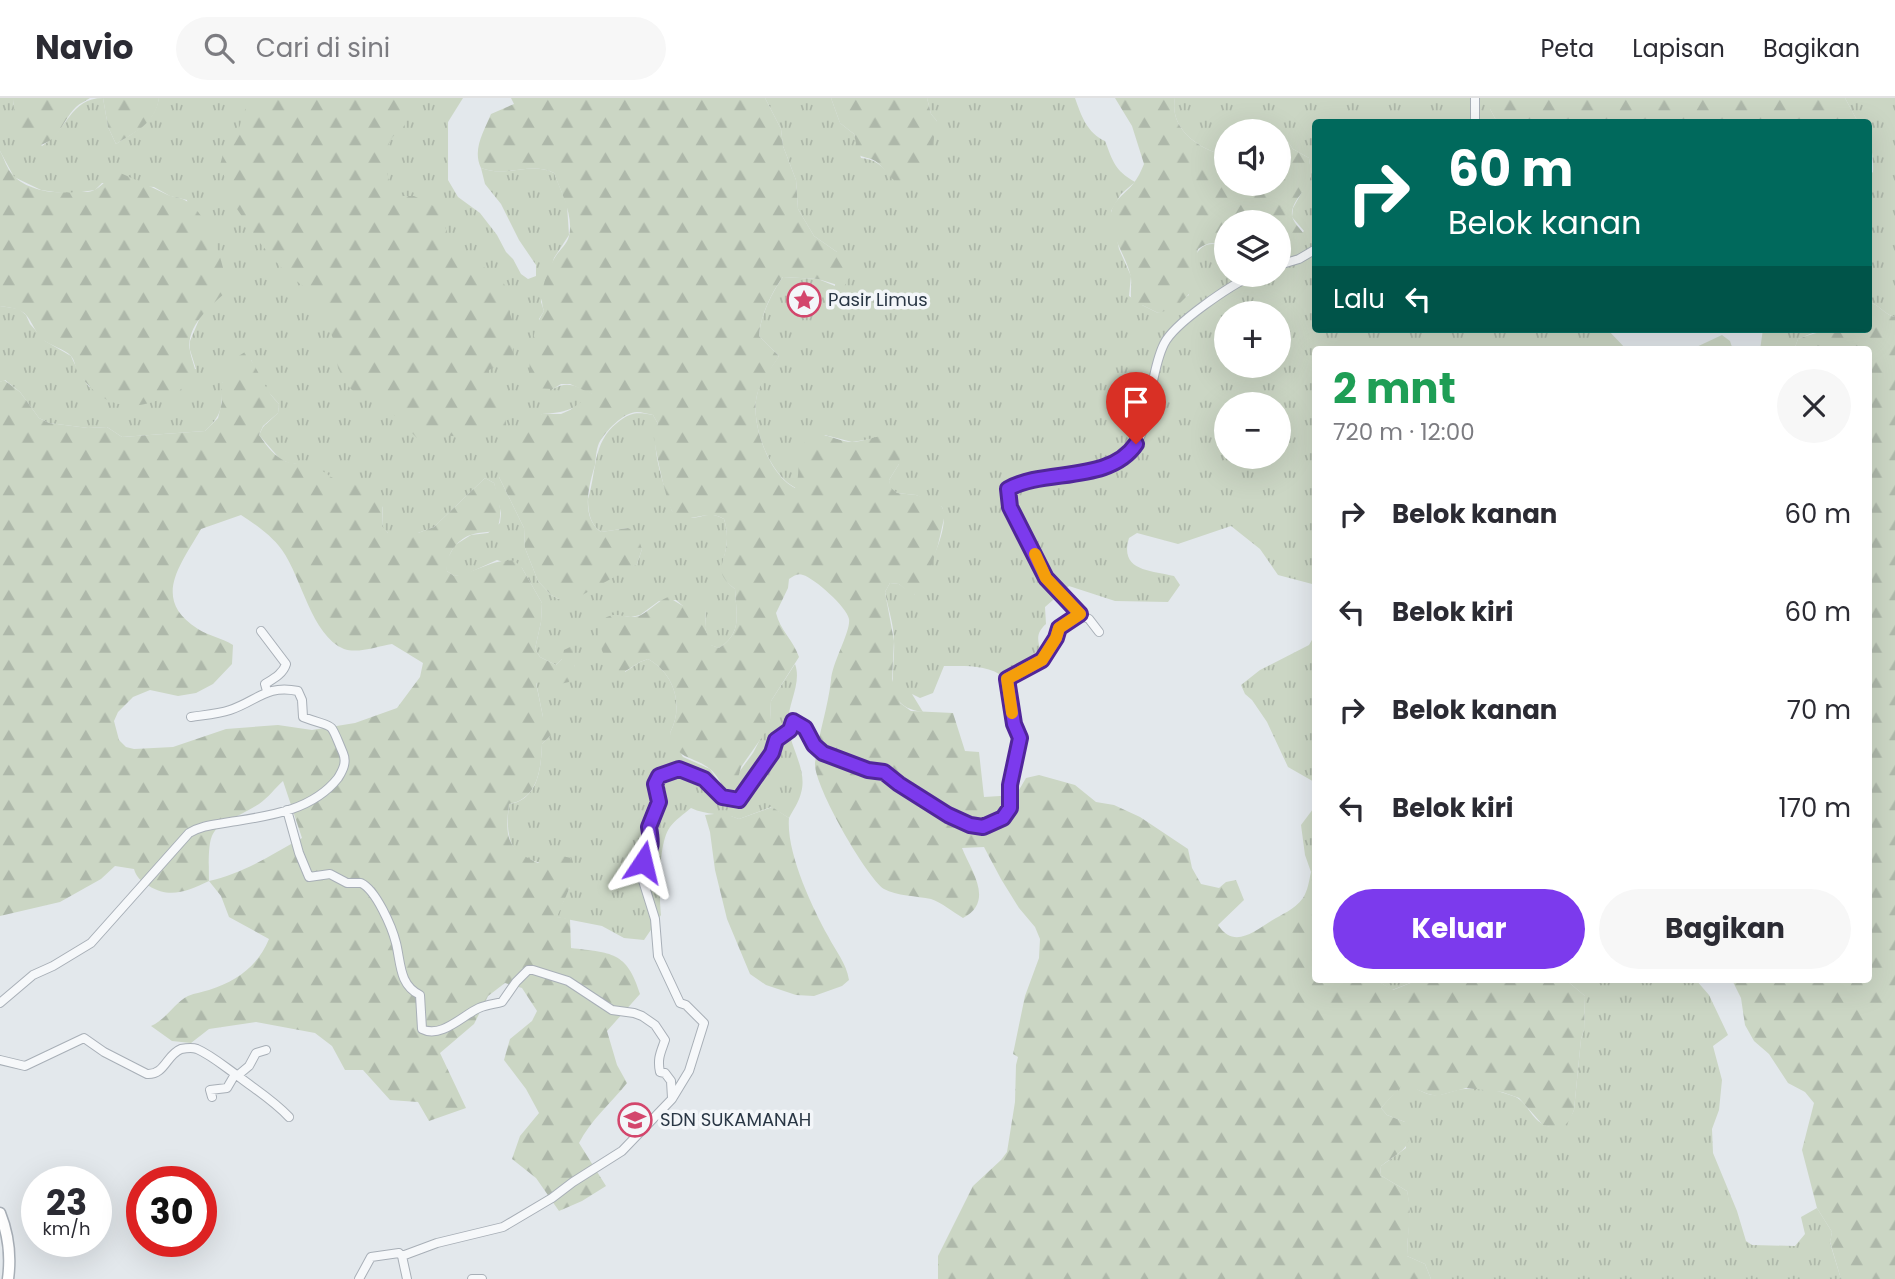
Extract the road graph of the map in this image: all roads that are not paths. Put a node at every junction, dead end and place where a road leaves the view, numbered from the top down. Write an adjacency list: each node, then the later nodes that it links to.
1 (1475, 98): 2 (street)
2 (1475, 119)
3 (1312, 252): 4 (street)
4 (1291, 262)
5 (1230, 287): 6 (street)
6 (1080, 614): 8 (street); 17 (street)
7 (261, 631): 9 (street)
8 (1099, 632)
9 (267, 691): 10 (street); 11 (street)
10 (191, 717)
11 (287, 810): 12 (street); 17 (street)
12 (0, 1003)
13 (266, 1051): 15 (street)
14 (0, 1060): 15 (street)
15 (237, 1076): 16 (street); 18 (street)
16 (212, 1097)
17 (672, 1099): 20 (street)
18 (289, 1117)
19 (0, 1213): 21 (street)
20 (402, 1256): 22 (street); 23 (street)
21 (8, 1279)
22 (359, 1279)
23 (407, 1279)
24 (472, 1279): 25 (street)
25 (482, 1279)

